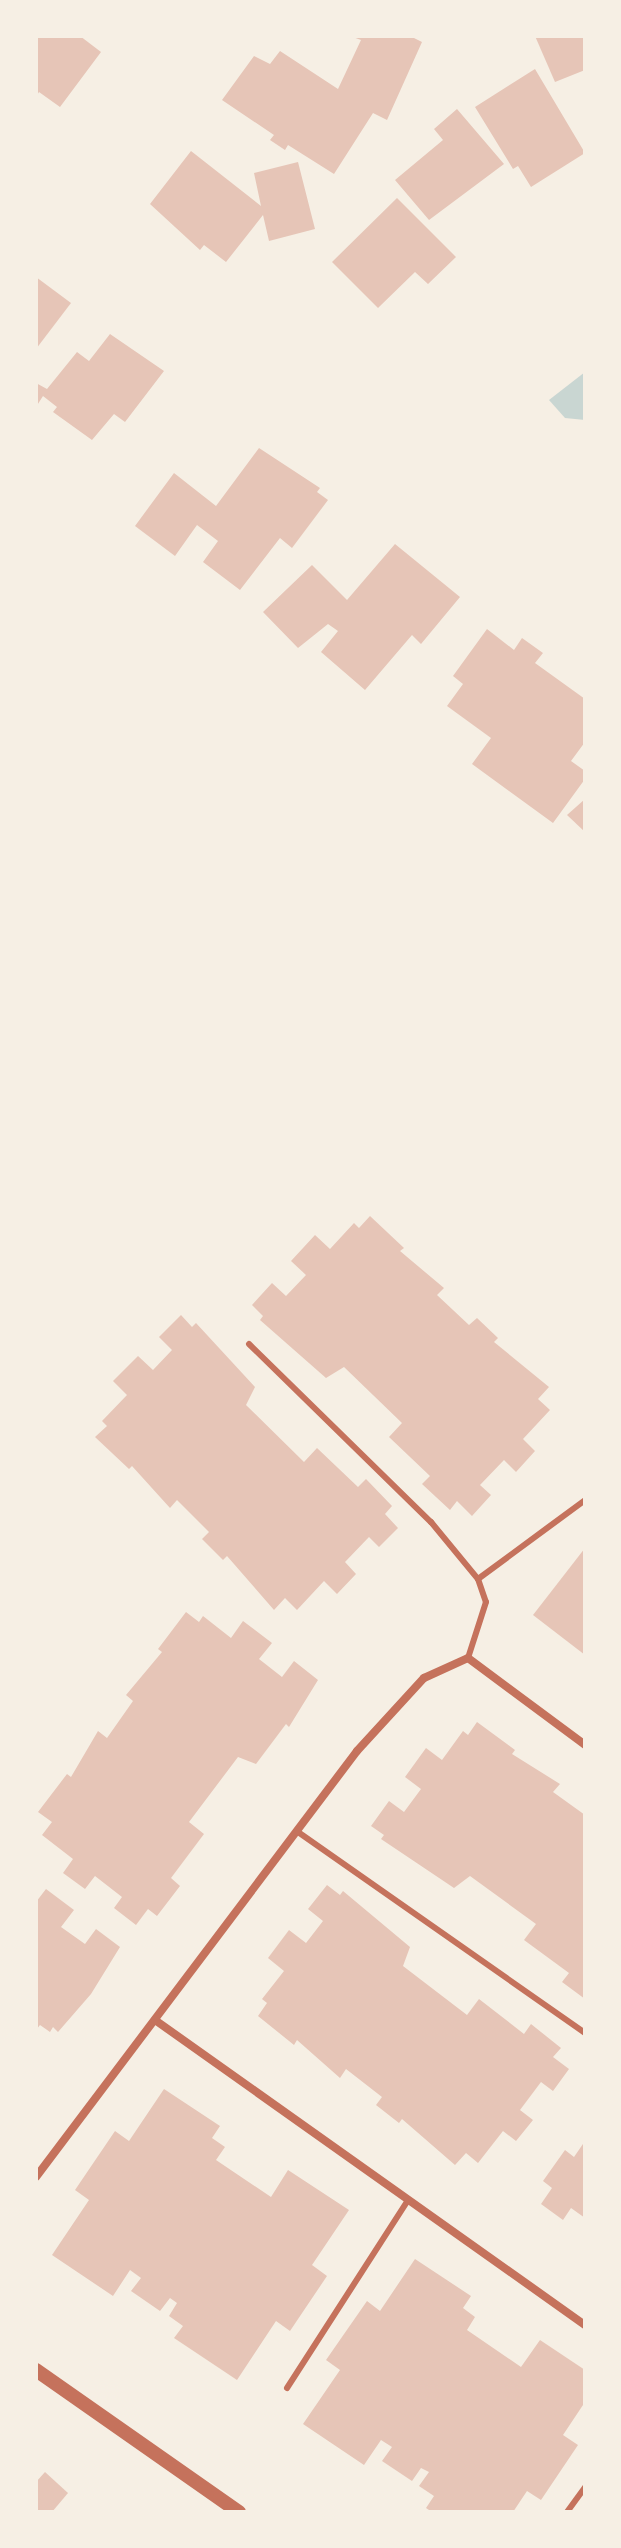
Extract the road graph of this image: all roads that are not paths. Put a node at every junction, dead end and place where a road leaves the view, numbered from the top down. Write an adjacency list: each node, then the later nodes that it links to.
1 (249, 1344): 3 (lane)
2 (585, 1500): 3 (lane)
3 (478, 1579): 4 (lane)
4 (468, 1658): 5 (street); 6 (street)
5 (585, 1745)
6 (298, 1832): 7 (street); 8 (lane)
7 (155, 2020): 9 (street); 10 (street)
8 (585, 2033)
9 (36, 2177)
10 (408, 2200): 11 (street); 13 (lane)
11 (585, 2325)
12 (36, 2370): 15 (street)
13 (287, 2388)
14 (585, 2487): 16 (lane)
15 (239, 2512)
16 (567, 2512)

